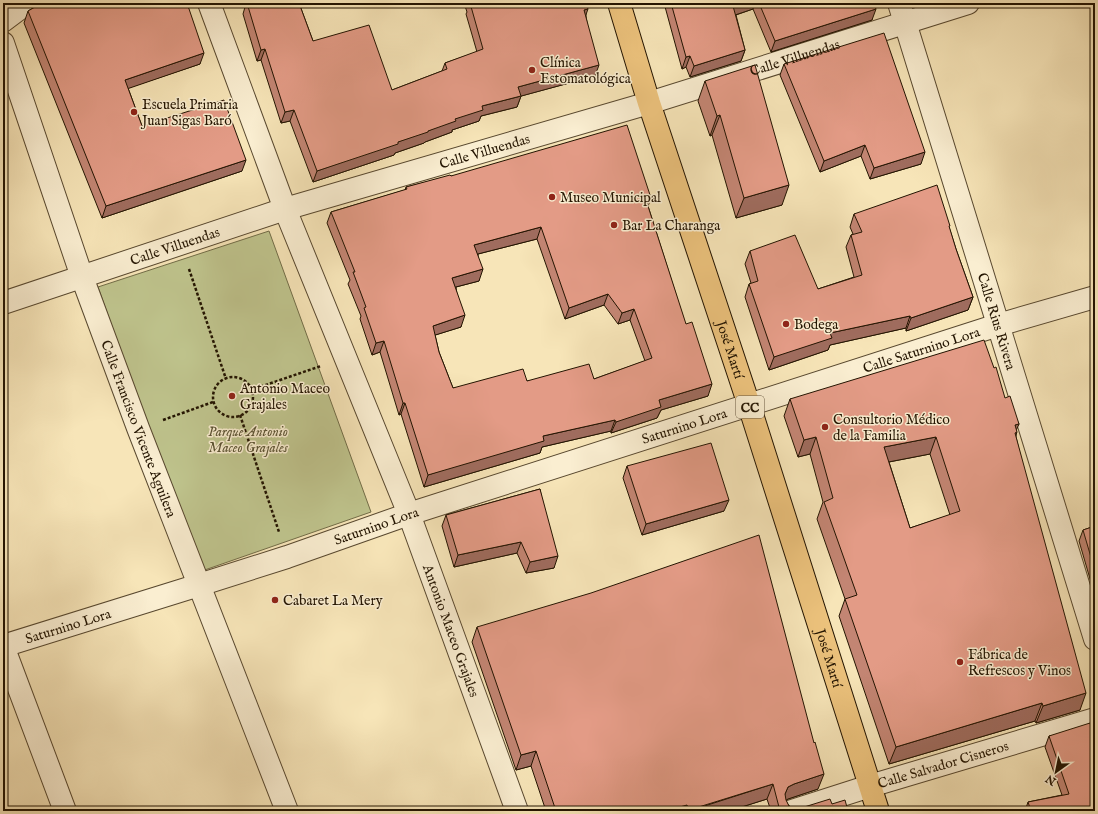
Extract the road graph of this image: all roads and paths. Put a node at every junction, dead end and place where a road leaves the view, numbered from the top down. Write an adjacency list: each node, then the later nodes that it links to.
1 (27, 3): 6 (street)
2 (210, 3): 10 (street, Antonio Maceo Grajales)
3 (619, 3): 9 (main road, José Martí / CC)
4 (899, 3): 7 (street, Calle Rius Rivera)
5 (968, 3): 7 (street, Calle Villuendas)
6 (3, 21)
7 (905, 24): 9 (street, Calle Villuendas); 15 (street, Calle Rius Rivera)
8 (3, 43): 12 (street, Calle Francisco Vicente Aguilera)
9 (649, 103): 10 (street, Calle Villuendas); 20 (main road, José Martí / CC)
10 (285, 209): 11 (street, Calle Villuendas); 16 (street, Antonio Maceo Grajales)
11 (180, 244): 12 (street, Calle Villuendas); 17 (path)
12 (82, 277): 14 (street, Calle Villuendas); 22 (street, Calle Francisco Vicente Aguilera)
13 (1095, 297): 15 (street, Calle Saturnino Lora)
14 (3, 303)
15 (998, 325): 20 (street, Calle Saturnino Lora); 26 (street, Calle Rius Rivera)
16 (346, 357): 18 (path); 23 (street, Antonio Maceo Grajales)
17 (226, 379): 18 (path); 19 (path)
18 (251, 390): 21 (path)
19 (214, 402): 21 (path); 22 (path)
20 (749, 405): 23 (street, Saturnino Lora); 29 (main road, José Martí / CC)
21 (240, 415): 24 (path)
22 (138, 428): 25 (street, Calle Francisco Vicente Aguilera)
23 (410, 514): 24 (street, Saturnino Lora); 32 (street, Antonio Maceo Grajales)
24 (287, 557): 25 (street, Saturnino Lora)
25 (199, 585): 27 (street, Saturnino Lora); 31 (street, Calle Francisco Vicente Aguilera)
26 (1095, 640)
27 (3, 646): 30 (street)
28 (1095, 719): 29 (street, Calle Salvador Cisneros)
29 (870, 786): 33 (street, Calle Salvador Cisneros); 34 (main road, José Martí / CC)
30 (65, 811)
31 (286, 811)
32 (517, 811)
33 (792, 811)
34 (878, 811)

